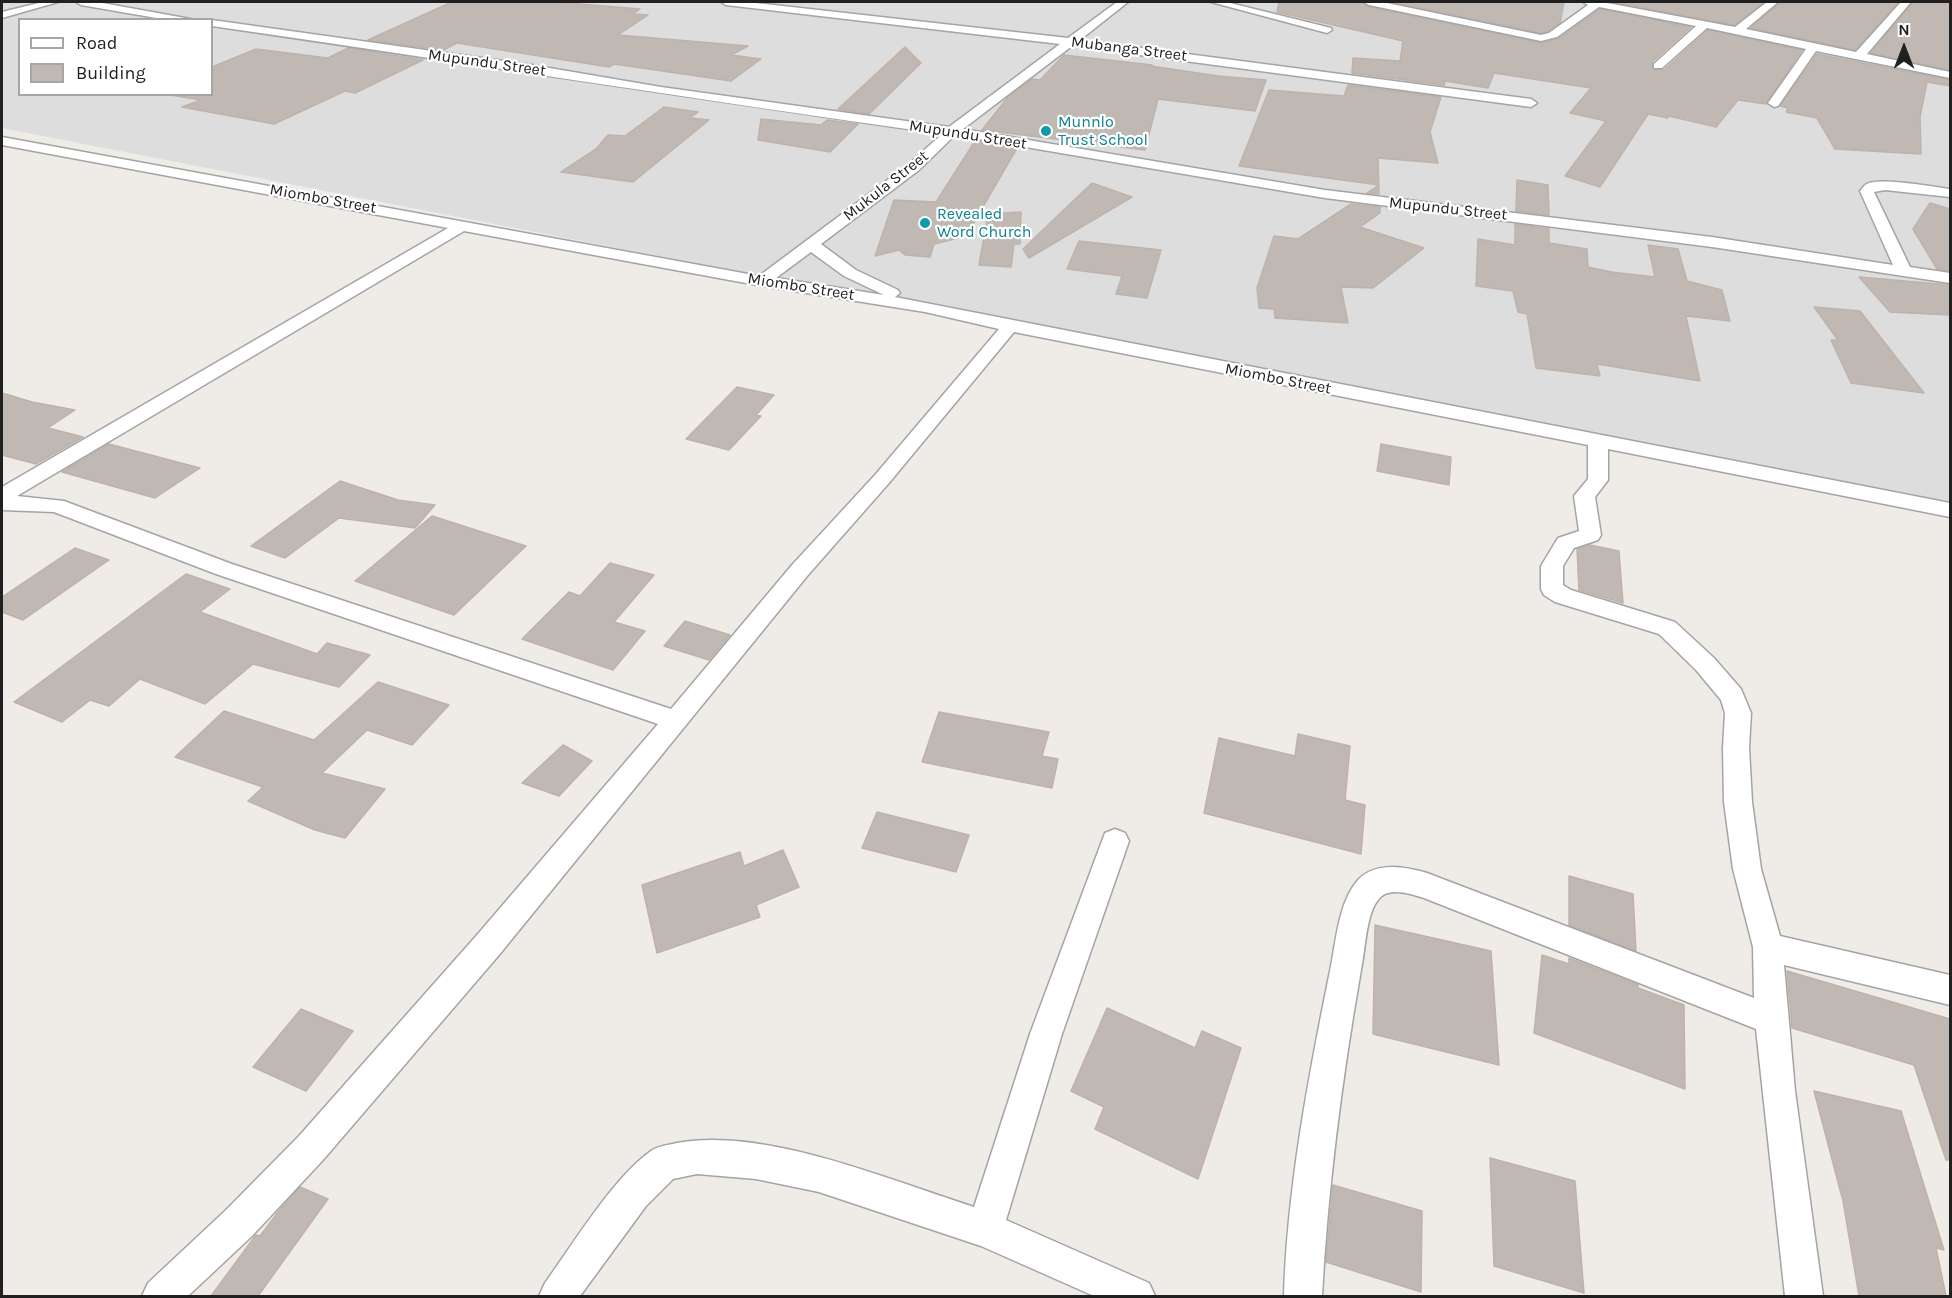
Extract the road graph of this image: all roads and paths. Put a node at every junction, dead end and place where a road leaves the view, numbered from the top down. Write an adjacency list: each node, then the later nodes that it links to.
1 (53, 2): 12 (street)
2 (81, 2): 13 (street)
3 (726, 2): 18 (street, Mubanga Street)
4 (1123, 2): 18 (street, Mukula Street)
5 (1216, 2): 16 (street)
6 (1369, 2): 7 (street)
7 (1593, 2): 11 (street)
8 (1651, 2): 11 (street)
9 (1773, 2): 17 (street)
10 (1906, 2): 20 (street)
11 (1638, 12): 15 (street)
12 (2, 15)
13 (179, 18)
14 (213, 23): 25 (street, Mupundu Street)
15 (1704, 25): 17 (street); 21 (street)
16 (1327, 30)
17 (1737, 31): 19 (street)
18 (1070, 42): 23 (street, Mubanga Street); 25 (street, Mukula Street)
19 (1814, 47): 20 (street); 24 (street)
20 (1859, 56): 22 (street)
21 (1658, 66)
22 (1950, 75)
23 (1532, 103)
24 (1774, 103)
25 (952, 131): 29 (street, Mukula Street); 30 (street, Mupundu Street)
26 (2, 141): 28 (street, Miombo Street)
27 (1950, 193): 30 (street)
28 (463, 225): 32 (street, Miombo Street); 36 (street)
29 (812, 244): 32 (street, Mukula Street); 33 (street)
30 (1903, 270): 31 (street, Mupundu Street)
31 (1950, 278)
32 (762, 281): 33 (street, Miombo Street)
33 (925, 306): 34 (street, Miombo Street)
34 (1010, 326): 35 (street, Miombo Street); 39 (street)
35 (1598, 442): 38 (street, Miombo Street); 41 (street)
36 (2, 496)
37 (2, 503): 39 (street)
38 (1950, 510)
39 (675, 720): 45 (street)
40 (1115, 841): 44 (street)
41 (1768, 947): 42 (street); 43 (street)
42 (1950, 990)
43 (1771, 1020): 48 (street); 49 (street)
44 (985, 1229): 46 (street); 47 (street)
45 (161, 1296)
46 (558, 1296)
47 (1136, 1296)
48 (1303, 1296)
49 (1804, 1296)

